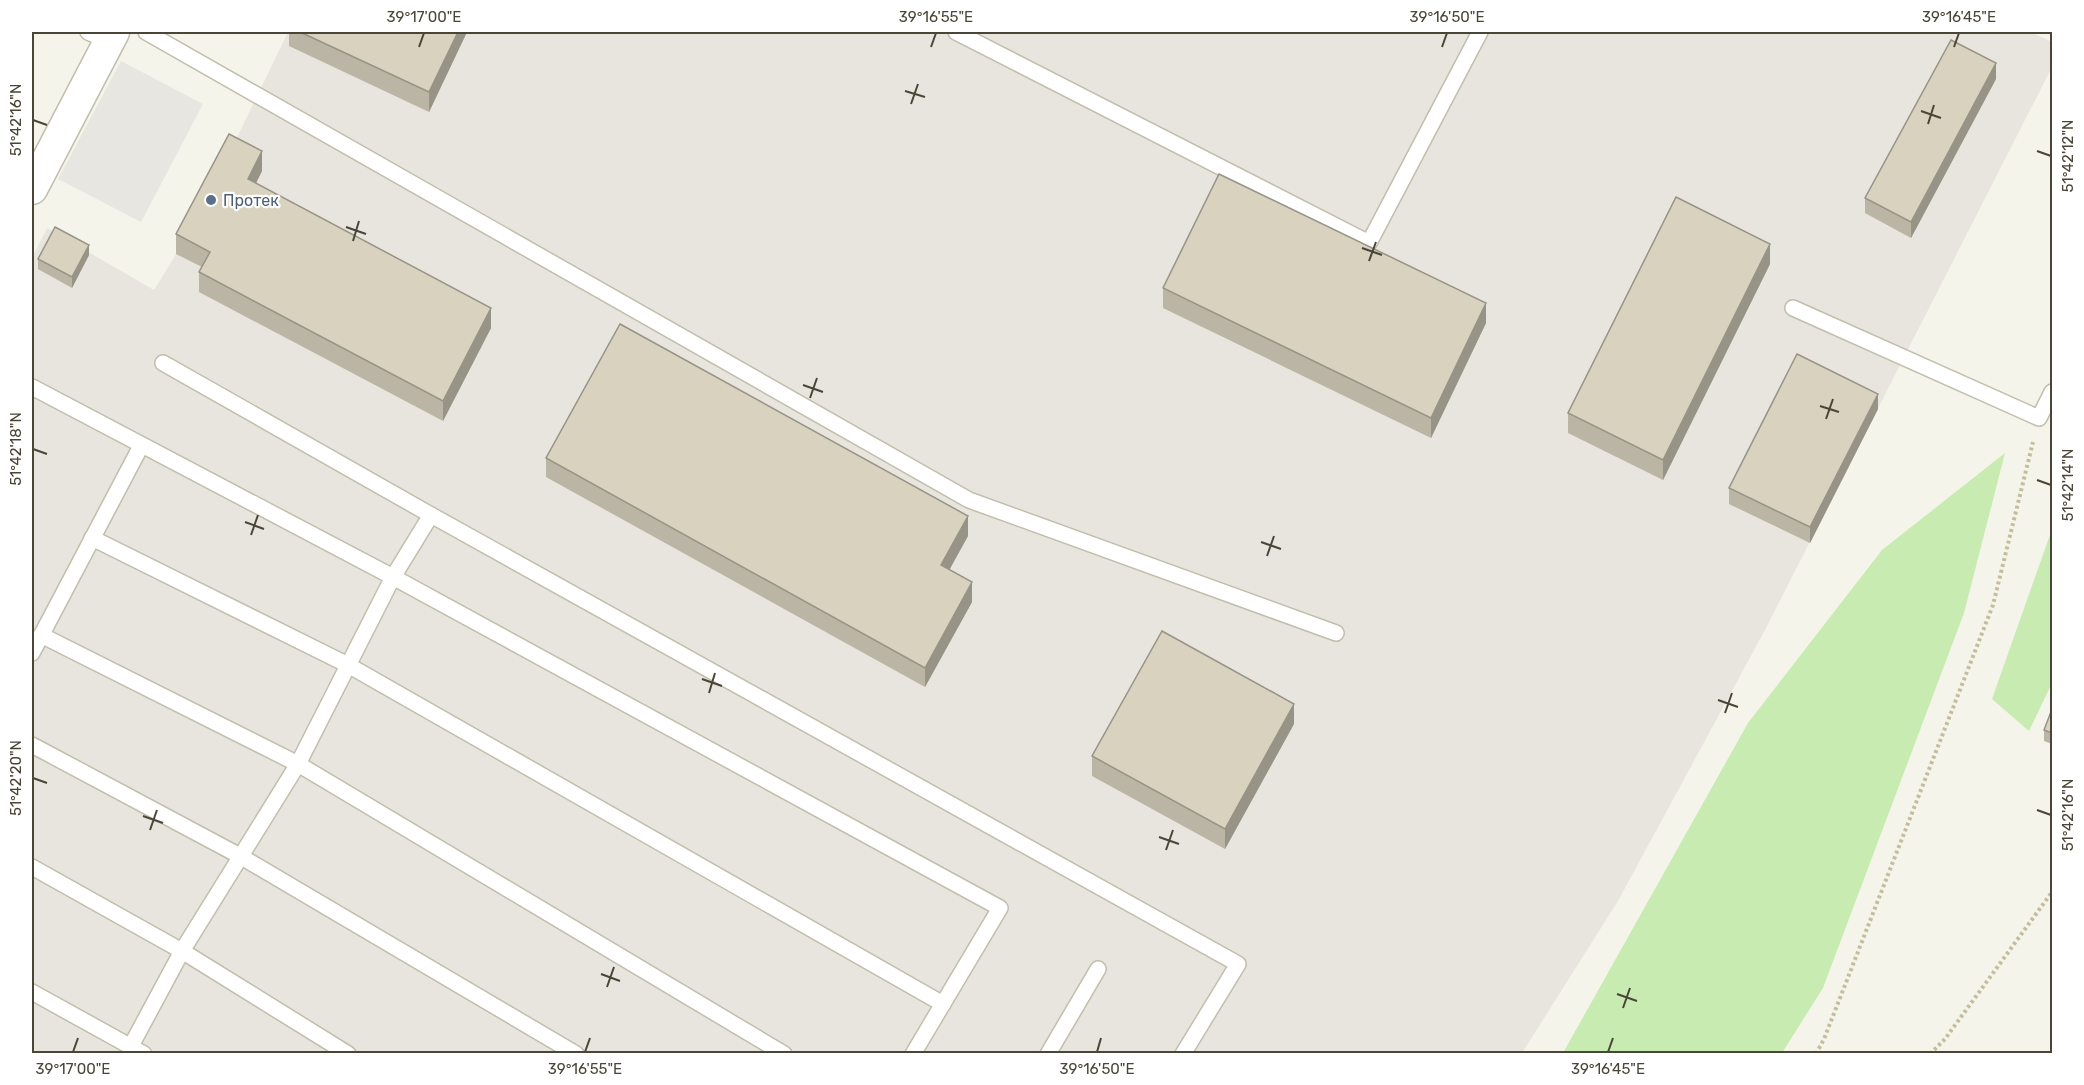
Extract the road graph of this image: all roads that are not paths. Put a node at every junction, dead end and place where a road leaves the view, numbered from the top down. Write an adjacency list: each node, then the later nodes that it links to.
1 (146, 32): 14 (lane)
2 (956, 32): 3 (lane)
3 (1480, 32)
4 (104, 35): 5 (street)
5 (32, 189)
6 (1793, 308): 9 (lane)
7 (163, 363): 11 (lane)
8 (32, 387): 10 (lane)
9 (2052, 392)
10 (141, 446): 12 (lane); 13 (lane)
11 (431, 515): 13 (lane); 32 (lane)
12 (92, 538): 15 (lane); 17 (lane)
13 (393, 577): 17 (lane); 25 (lane)
14 (1336, 633)
15 (41, 635): 16 (lane); 19 (lane)
16 (32, 653)
17 (348, 665): 19 (lane); 25 (lane)
18 (32, 745): 20 (lane)
19 (298, 764): 20 (lane); 29 (lane)
20 (240, 855): 22 (lane); 28 (lane)
21 (32, 867): 22 (lane)
22 (182, 951): 26 (lane); 27 (lane)
23 (1098, 969): 31 (lane)
24 (32, 992): 26 (lane)
25 (943, 1004): 30 (lane)
26 (137, 1050)
27 (348, 1053)
28 (576, 1053)
29 (784, 1053)
30 (914, 1053)
31 (1048, 1053)
32 (1183, 1053)

